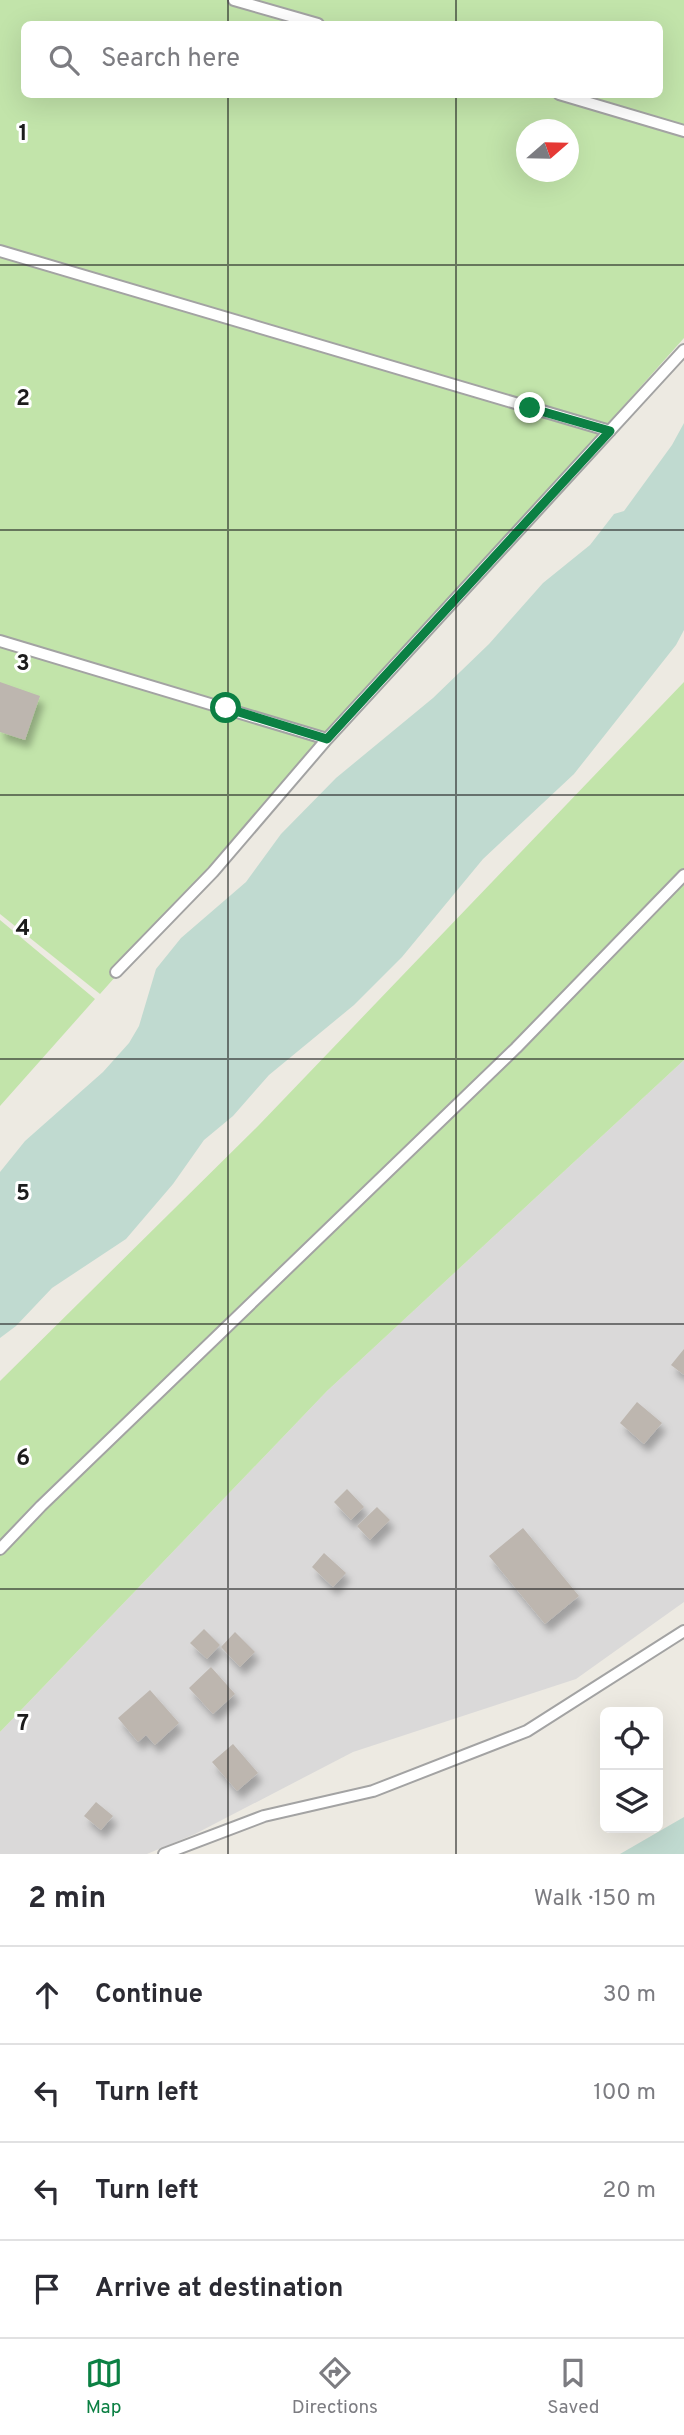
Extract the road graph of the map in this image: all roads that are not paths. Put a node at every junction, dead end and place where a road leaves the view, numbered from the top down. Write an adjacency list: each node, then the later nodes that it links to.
1 (234, 0): 2 (lane)
2 (308, 21)
3 (573, 98): 4 (lane)
4 (684, 131)
5 (0, 251): 7 (lane)
6 (684, 350): 7 (lane)
7 (610, 431): 9 (lane)
8 (0, 640): 9 (lane)
9 (327, 739): 11 (lane)
10 (684, 875): 12 (lane)
11 (116, 972)
12 (0, 1549)
13 (684, 1631): 14 (lane)
14 (164, 1854)

